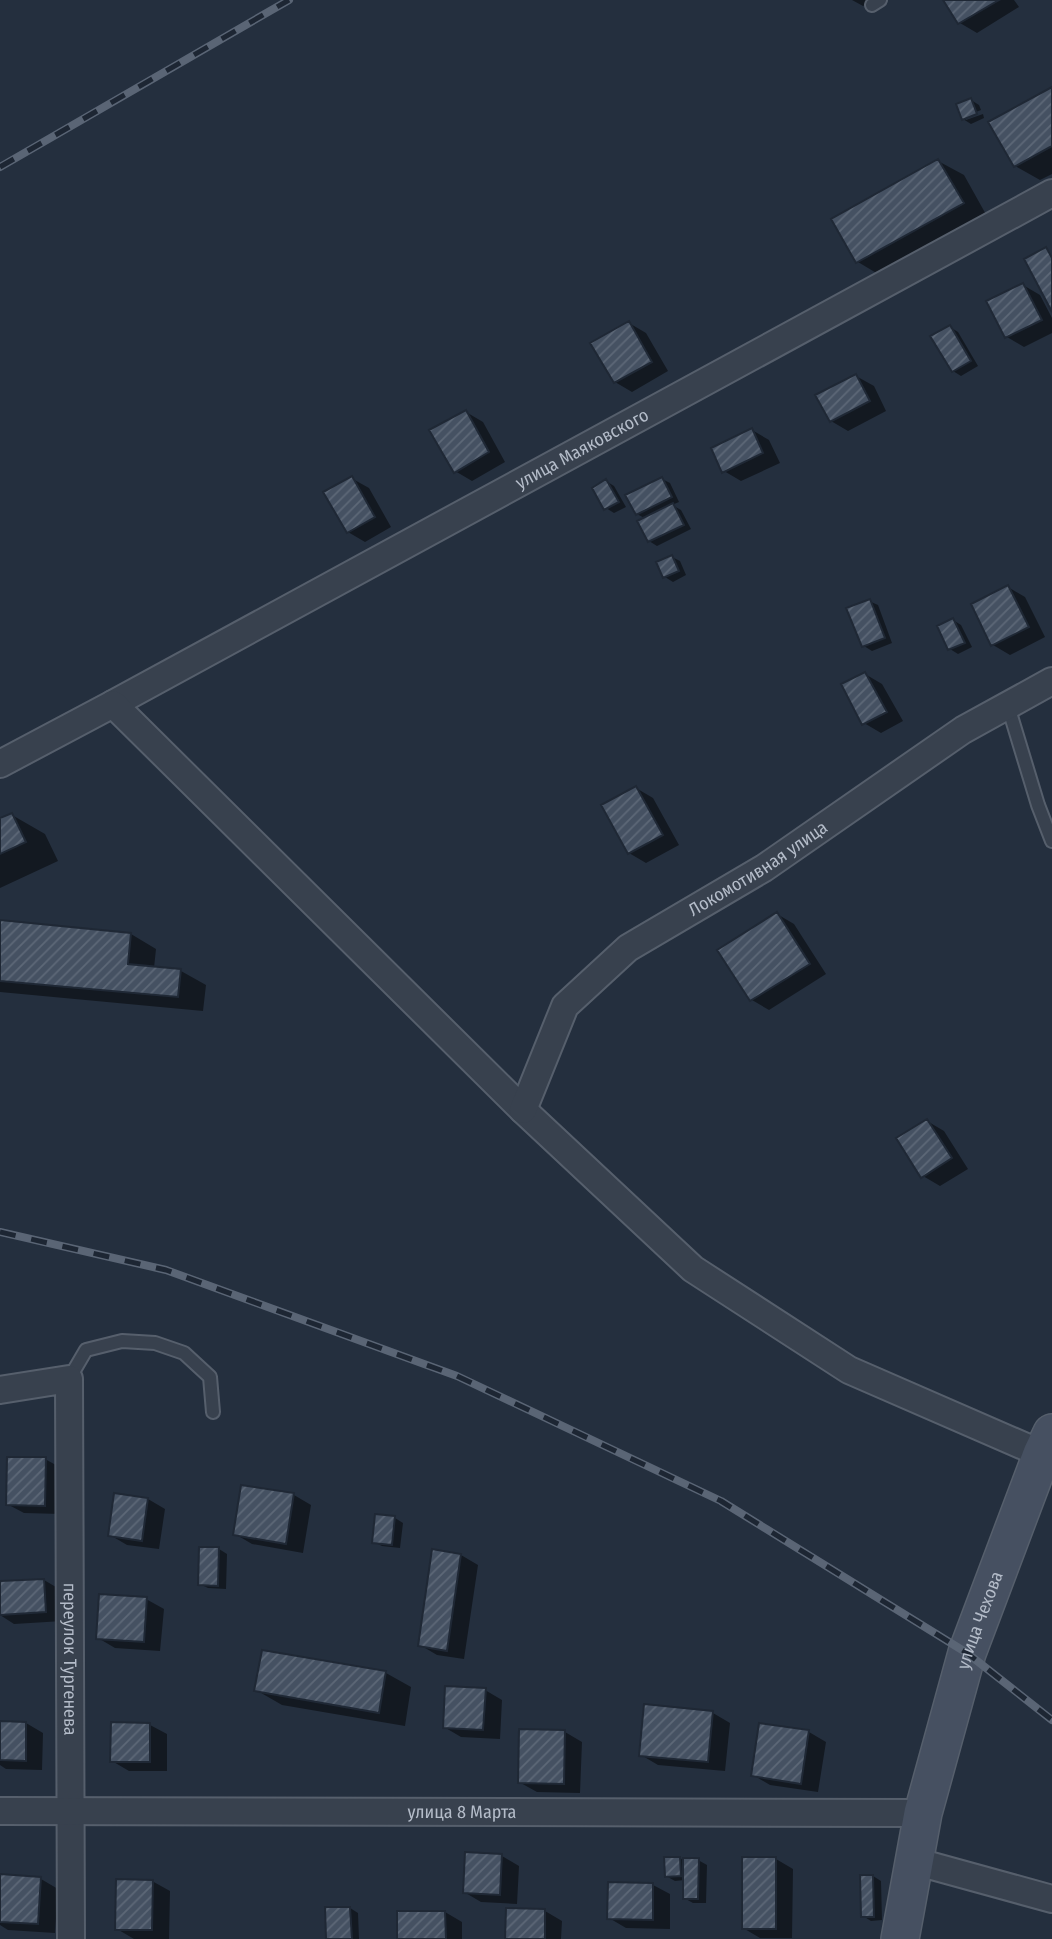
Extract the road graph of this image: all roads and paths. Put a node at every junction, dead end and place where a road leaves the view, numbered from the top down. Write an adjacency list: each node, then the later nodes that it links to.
1 (1052, 193): 3 (street, улица Маяковского)
2 (1052, 681): 4 (street, Локомотивная улица)
3 (113, 704): 5 (street, улица Маяковского); 7 (street)
4 (1008, 706): 6 (lane); 7 (street, Локомотивная улица)
5 (0, 764)
6 (1052, 841)
7 (523, 1110): 11 (street)
8 (69, 1379): 9 (street); 10 (lane); 13 (street, переулок Тургенева)
9 (0, 1390)
10 (213, 1412)
11 (1047, 1444): 14 (street, улица Чехова)
12 (0, 1811): 13 (street, улица 8 Марта)
13 (71, 1812): 14 (street, улица 8 Марта); 17 (street, переулок Тургенева)
14 (923, 1813): 15 (street, улица Чехова)
15 (914, 1861): 16 (street); 18 (street, улица Чехова)
16 (1052, 1899)
17 (71, 1939)
18 (900, 1939)

